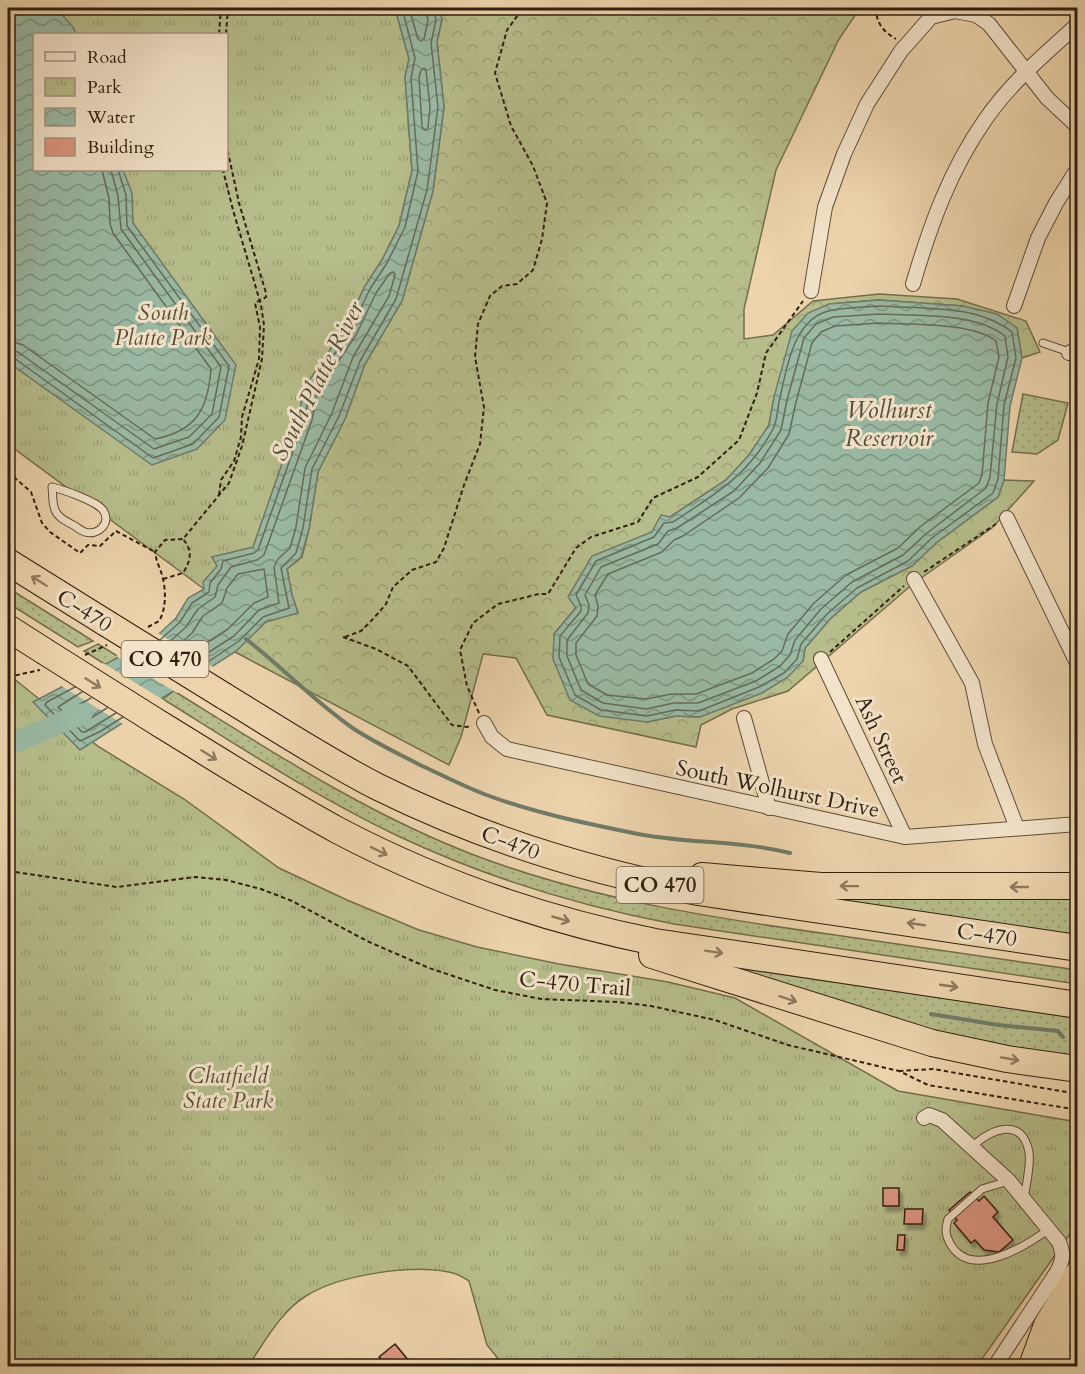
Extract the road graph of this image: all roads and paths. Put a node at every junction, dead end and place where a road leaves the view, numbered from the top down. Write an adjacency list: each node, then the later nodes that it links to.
1 (221, 8): 6 (path)
2 (228, 8): 7 (path)
3 (524, 8): 32 (path)
4 (857, 8): 8 (path)
5 (1077, 24): 9 (street)
6 (219, 33)
7 (225, 33)
8 (906, 46): 9 (street); 15 (street)
9 (1027, 70): 10 (street); 14 (street)
10 (1077, 127)
11 (228, 152): 16 (path)
12 (1077, 168): 17 (street)
13 (223, 171): 16 (path)
14 (913, 284)
15 (811, 291): 32 (path)
16 (260, 300): 21 (path); 21 (path)
17 (1014, 306)
18 (1043, 343): 19 (lane)
19 (1075, 352)
20 (52, 487): 20 (lane)
21 (218, 498): 24 (path)
22 (1007, 518): 30 (street)
23 (116, 531): 25 (path)
24 (183, 539): 25 (path); 25 (path)
25 (156, 552)
26 (8, 562): 33 (highway, C-470 / CO 470, one-way to 26, bridge)
27 (914, 579): 36 (street)
28 (8, 628): 40 (highway, CO 470, one-way to 40, bridge)
29 (821, 659): 37 (street, Ash Street)
30 (1077, 665)
31 (744, 718): 34 (street)
32 (484, 723): 34 (street, South Wolhurst Drive)
33 (271, 725): 39 (highway, one-way to 33); 41 (highway, C-470 / CO 470, one-way to 33)
34 (769, 808): 37 (street, South Wolhurst Drive)
35 (1077, 824): 36 (street, South Wolhurst Drive)
36 (1017, 828): 37 (street, South Wolhurst Drive)
37 (905, 837)
38 (8, 871): 44 (path, C-470 Trail)
39 (1077, 886)
40 (596, 928): 42 (highway, CO 470, one-way to 42); 43 (highway, one-way to 43)
41 (1077, 948)
42 (1077, 1005)
43 (1077, 1069)
44 (899, 1071): 45 (path); 46 (path, C-470 Trail)
45 (1077, 1094)
46 (1077, 1110)
47 (924, 1118): 48 (street)
48 (972, 1147): 49 (street); 50 (lane)
49 (1010, 1181): 50 (street); 51 (lane)
50 (1024, 1199): 51 (street)
51 (1049, 1229): 55 (street)
52 (1077, 1274): 56 (highway)
53 (1077, 1306): 57 (highway)
54 (1077, 1349): 58 (highway)
55 (995, 1366)
56 (1032, 1366)
57 (1057, 1366)
58 (1066, 1366)

